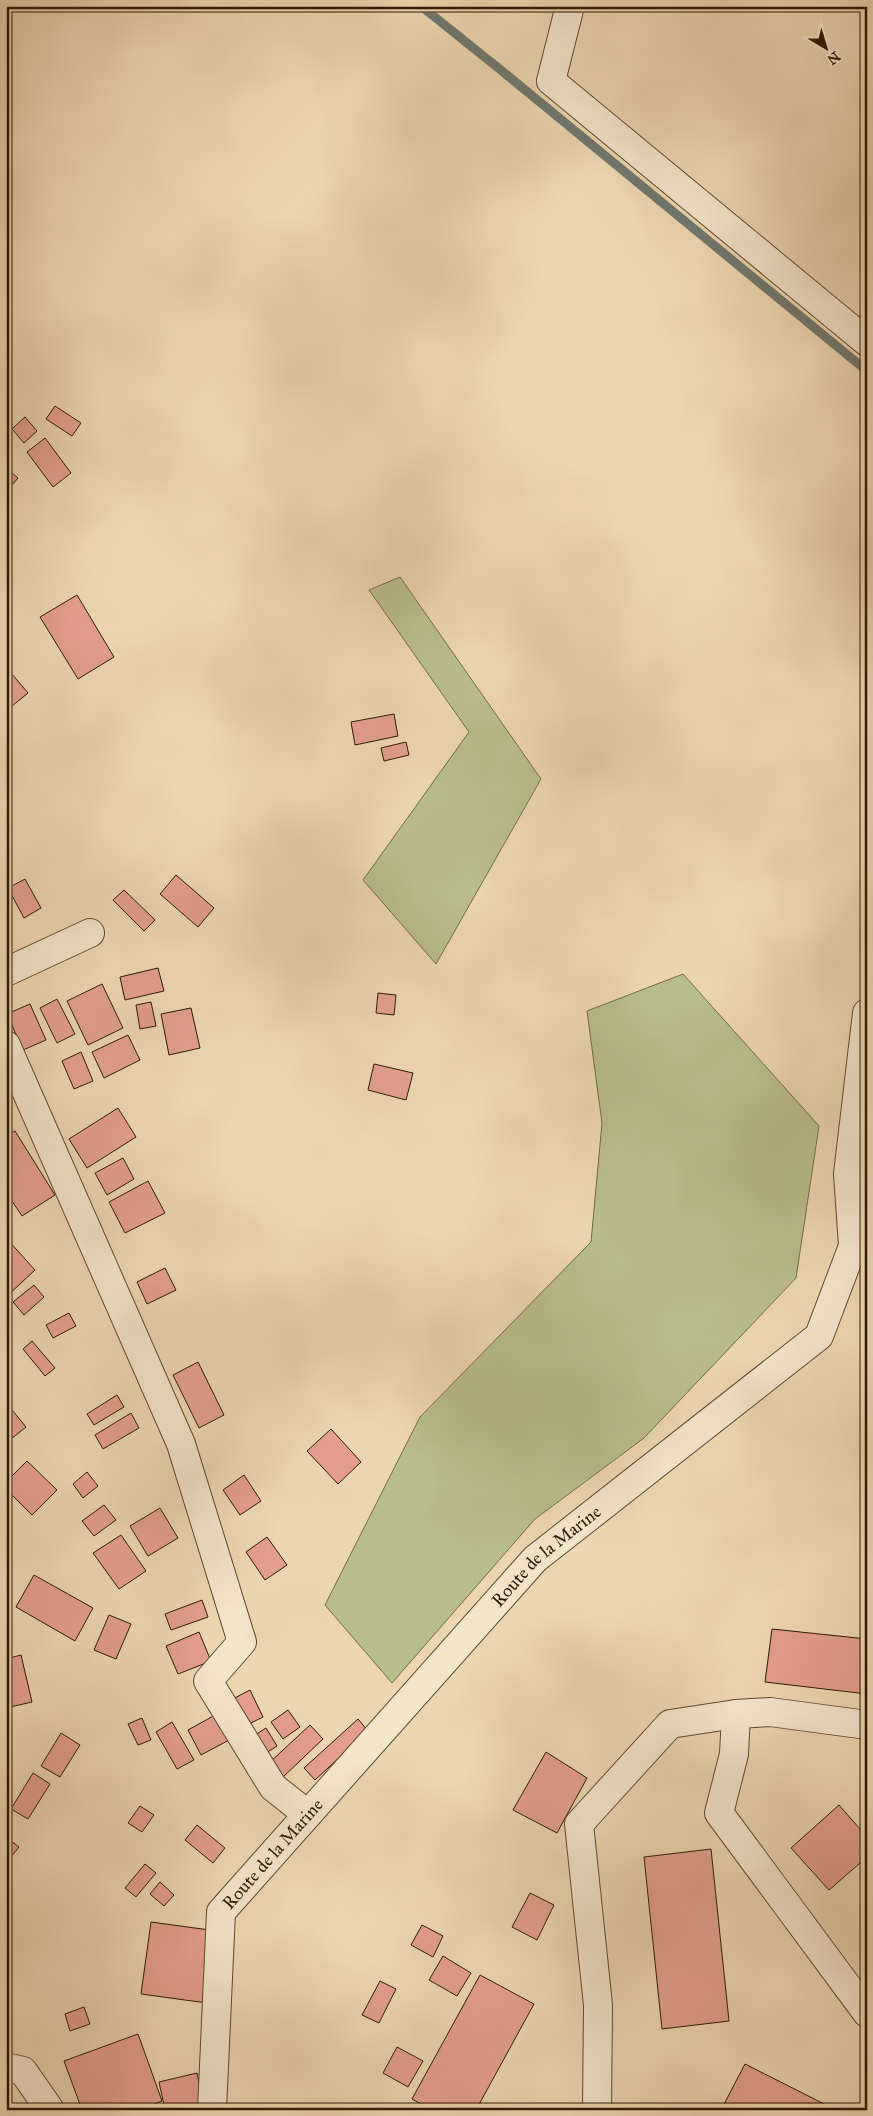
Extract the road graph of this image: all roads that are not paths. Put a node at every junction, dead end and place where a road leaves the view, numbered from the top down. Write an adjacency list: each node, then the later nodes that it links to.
1 (570, 6): 2 (street)
2 (867, 342)
3 (90, 933): 4 (street)
4 (6, 972)
5 (867, 1013): 9 (street, Route de la Marine)
6 (6, 1046): 9 (street)
7 (736, 1714): 8 (street); 10 (street); 14 (street)
8 (867, 1725)
9 (307, 1814): 13 (street, Route de la Marine)
10 (867, 2013)
11 (6, 2067): 12 (street)
12 (50, 2110)
13 (212, 2110)
14 (597, 2110)

